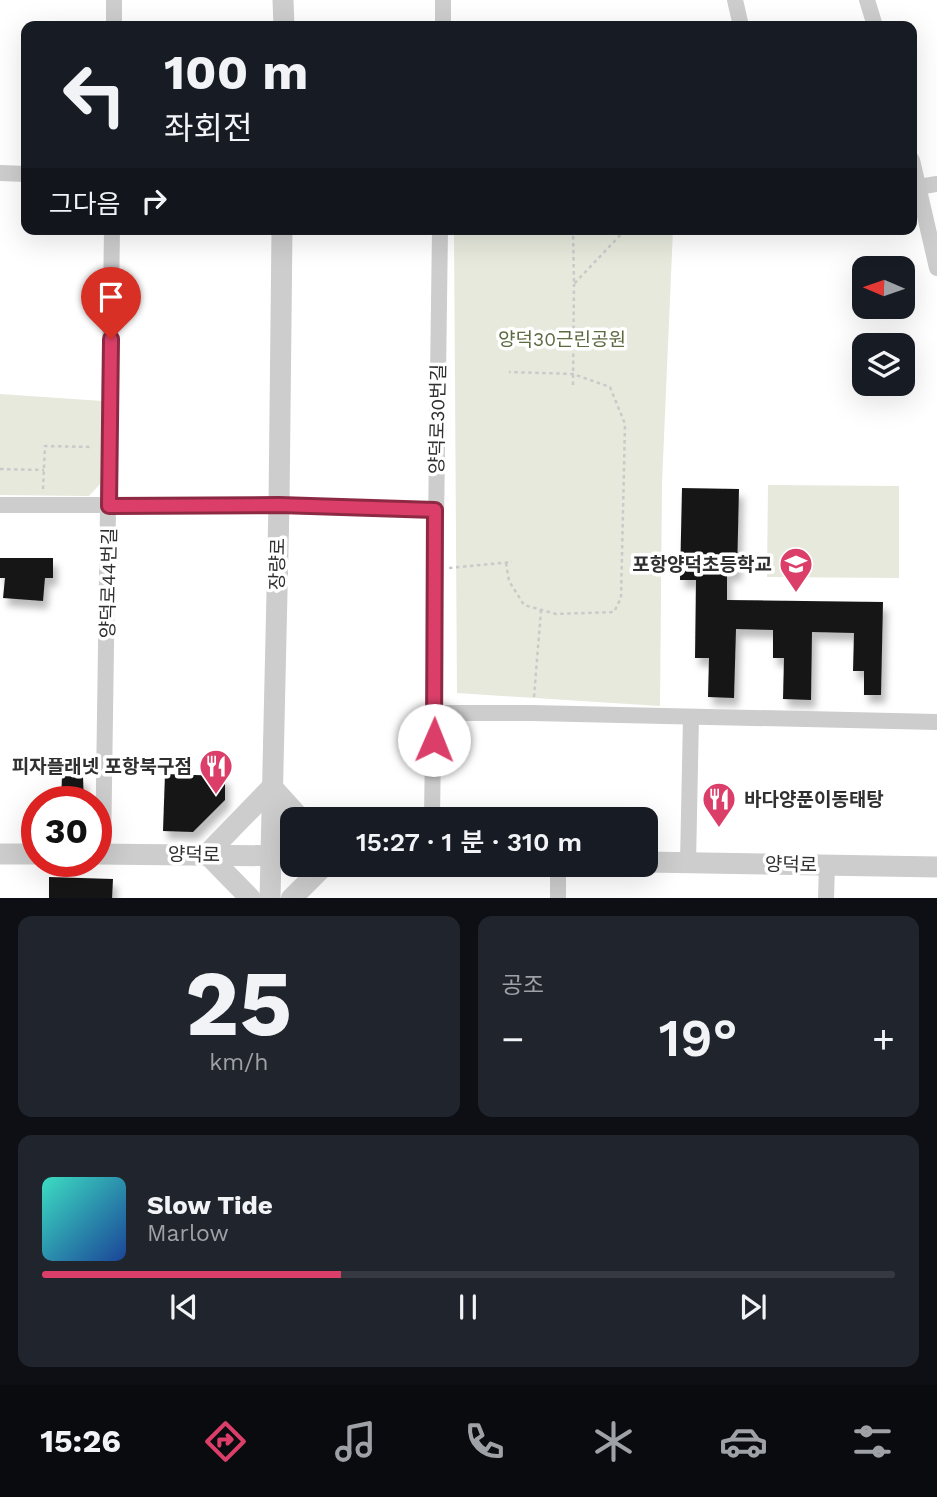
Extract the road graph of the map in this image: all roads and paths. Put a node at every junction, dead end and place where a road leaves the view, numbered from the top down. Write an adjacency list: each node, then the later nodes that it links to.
1 (114, 0): 6 (street)
2 (283, 0): 7 (street)
3 (443, 0): 8 (street)
4 (735, 0): 9 (street)
5 (867, 0): 10 (street)
6 (114, 21)
7 (284, 21)
8 (443, 21)
9 (740, 21)
10 (873, 21)
11 (0, 173): 12 (street)
12 (21, 174)
13 (937, 184): 14 (street)
14 (917, 188)
15 (917, 192): 21 (street)
16 (112, 235): 26 (street, 양덕로44번길)
17 (282, 235): 30 (street, 장량로)
18 (440, 235): 33 (street, 양덕로30번길)
19 (573, 235): 22 (path)
20 (620, 235): 22 (path)
21 (937, 268)
22 (574, 284): 24 (path)
23 (509, 372): 24 (path)
24 (573, 374): 25 (path); 37 (path)
25 (573, 386)
26 (110, 448): 28 (path); 31 (street, 양덕로44번길)
27 (0, 469): 28 (path)
28 (44, 470): 32 (path)
29 (0, 505): 32 (street)
30 (279, 505): 31 (street); 33 (street); 43 (street, 장량로)
31 (109, 506): 32 (street); 42 (street, 양덕로44번길)
32 (43, 507)
33 (435, 510): 36 (street, 양덕로30번길)
34 (506, 562): 35 (path); 36 (path); 37 (path)
35 (512, 562)
36 (435, 570): 38 (street, 양덕로30번길)
37 (541, 610): 39 (path)
38 (434, 713): 39 (street); 45 (street, 양덕로30번길)
39 (533, 713): 40 (street)
40 (691, 717): 41 (street); 54 (street)
41 (937, 722)
42 (102, 786)
43 (272, 787): 44 (street); 46 (street, 장량로); 50 (street)
44 (290, 807)
45 (432, 807)
46 (280, 842)
47 (21, 853): 49 (street)
48 (112, 853): 50 (street, 양덕로)
49 (0, 854)
50 (207, 854): 51 (street, 양덕로); 59 (street)
51 (280, 856)
52 (658, 862): 54 (street, 양덕로)
53 (280, 863): 60 (street, 장량로)
54 (688, 863): 55 (street, 양덕로)
55 (827, 865): 56 (street, 양덕로); 63 (street)
56 (937, 867)
57 (313, 877): 61 (street)
58 (558, 877): 62 (street)
59 (251, 898)
60 (270, 898)
61 (291, 898)
62 (558, 898)
63 (826, 898)

